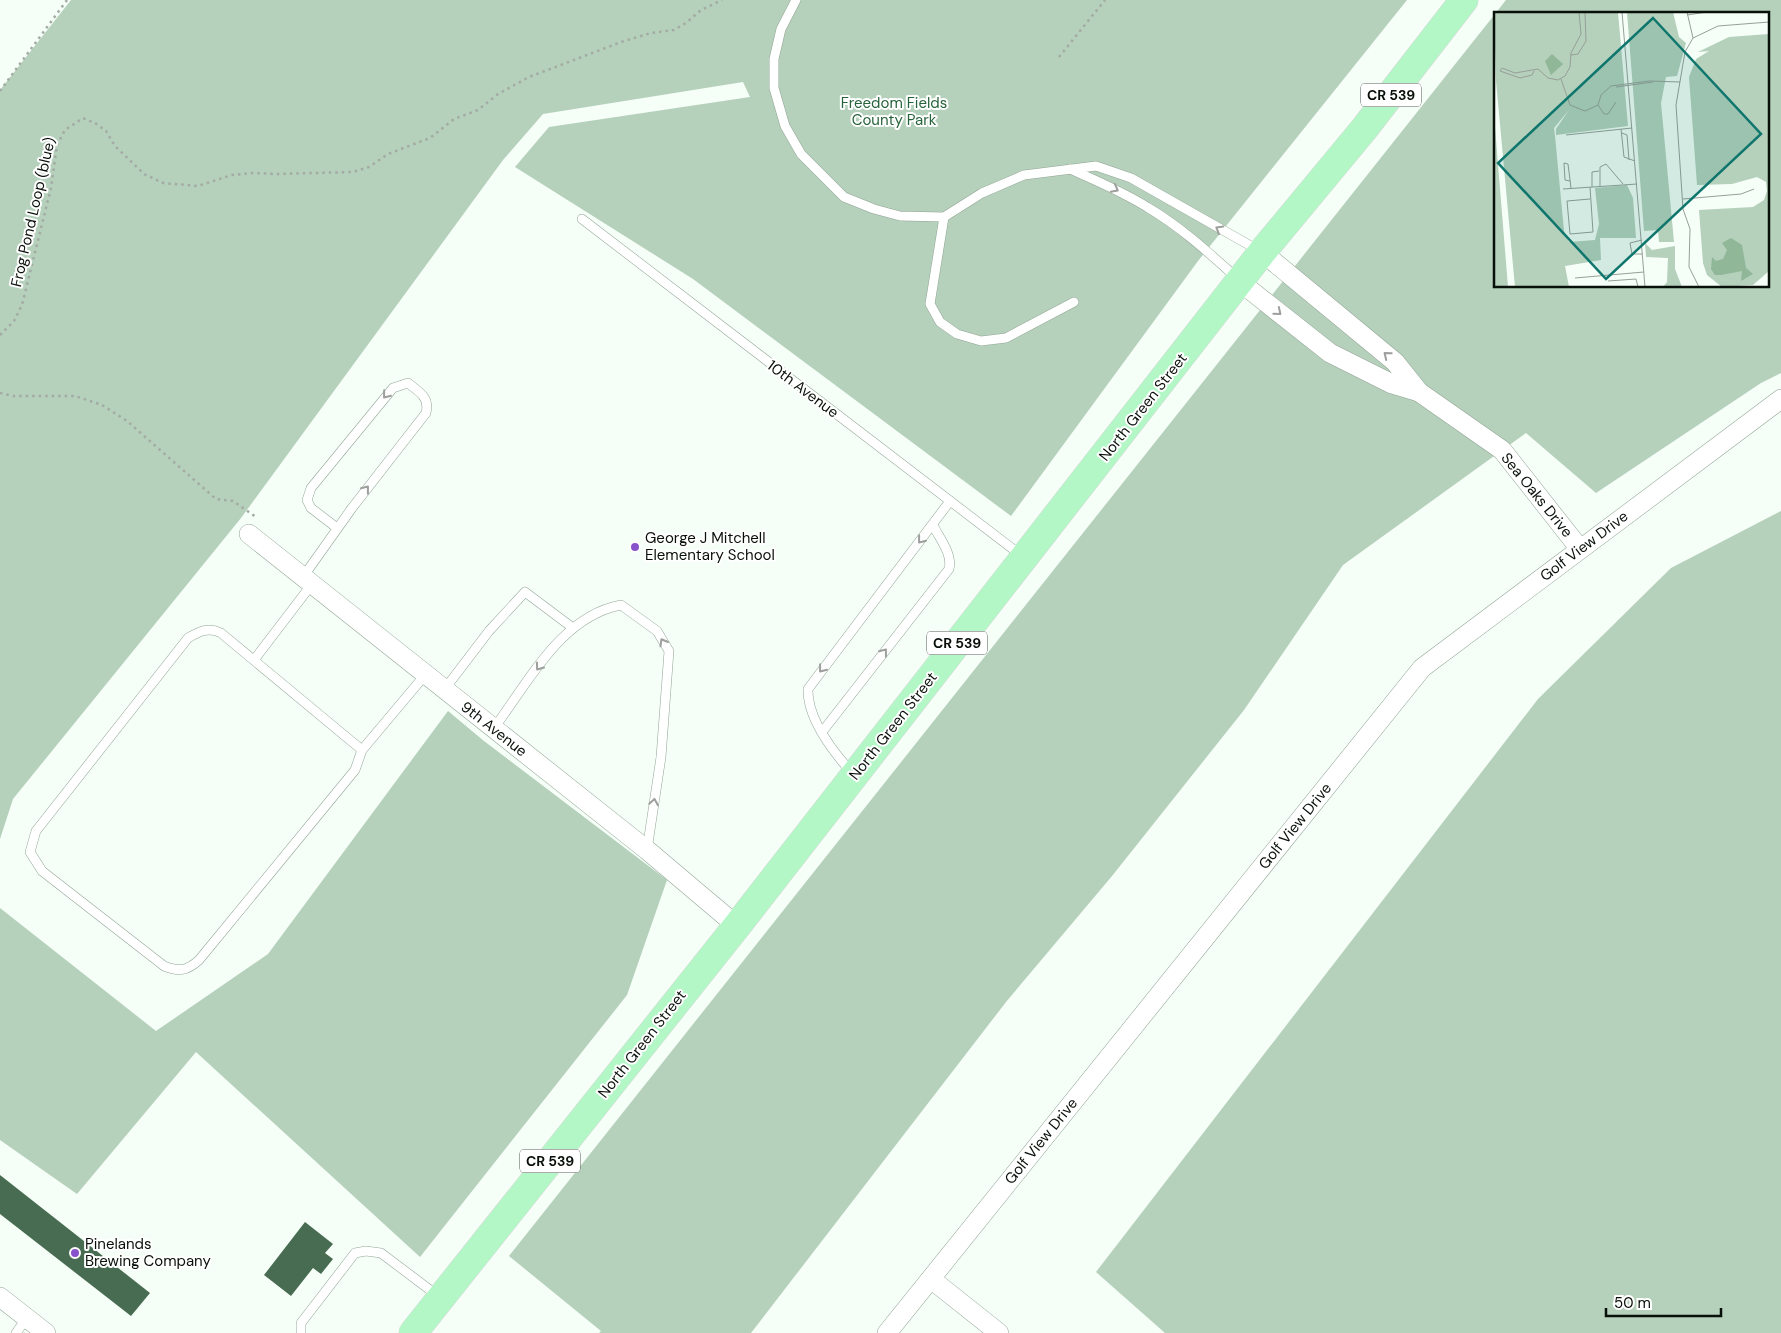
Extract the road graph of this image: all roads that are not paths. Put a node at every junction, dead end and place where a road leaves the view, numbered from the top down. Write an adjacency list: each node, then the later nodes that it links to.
1 (796, 0): 4 (lane)
2 (1464, 0): 6 (main road, North Green Street / CR 539)
3 (1070, 169): 4 (lane); 6 (lane, one-way to 3); 7 (lane, one-way to 7)
4 (944, 217): 8 (lane)
5 (582, 219): 11 (lane, 10th Avenue)
6 (1262, 252): 7 (main road, North Green Street / CR 539); 9 (street, Sea Oaks Drive, one-way to 6)
7 (1240, 282): 9 (street, Sea Oaks Drive, one-way to 9); 16 (main road, North Green Street / CR 539)
8 (1074, 302)
9 (1419, 392): 15 (street, Sea Oaks Drive)
10 (1781, 399): 15 (street, Golf View Drive)
11 (950, 501): 12 (lane); 16 (lane, 10th Avenue)
12 (933, 525): 23 (lane, one-way to 23); 23 (lane, one-way to 12)
13 (337, 528): 13 (lane, one-way to 13); 17 (lane)
14 (249, 534): 17 (street, 9th Avenue)
15 (1580, 549): 28 (street, Golf View Drive)
16 (1024, 558): 25 (main road, North Green Street / CR 539)
17 (308, 581): 19 (lane); 20 (street, 9th Avenue)
18 (573, 628): 21 (lane); 22 (lane, one-way to 22); 26 (lane, one-way to 18)
19 (254, 660): 24 (lane); 24 (lane)
20 (425, 675): 21 (street, 9th Avenue); 24 (lane)
21 (444, 690): 22 (street, 9th Avenue)
22 (494, 728): 26 (street, 9th Avenue)
23 (822, 732): 25 (lane)
24 (362, 750)
25 (854, 776): 27 (main road, North Green Street / CR 539)
26 (647, 850): 27 (street, 9th Avenue)
27 (737, 926): 30 (main road, North Green Street / CR 539)
28 (930, 1279): 35 (street, Golf View Drive); 36 (street)
29 (0, 1298): 31 (street)
30 (441, 1298): 33 (lane); 34 (main road, North Green Street / CR 539)
31 (21, 1326): 32 (street)
32 (46, 1333)
33 (301, 1333)
34 (413, 1333)
35 (887, 1333)
36 (999, 1333)

